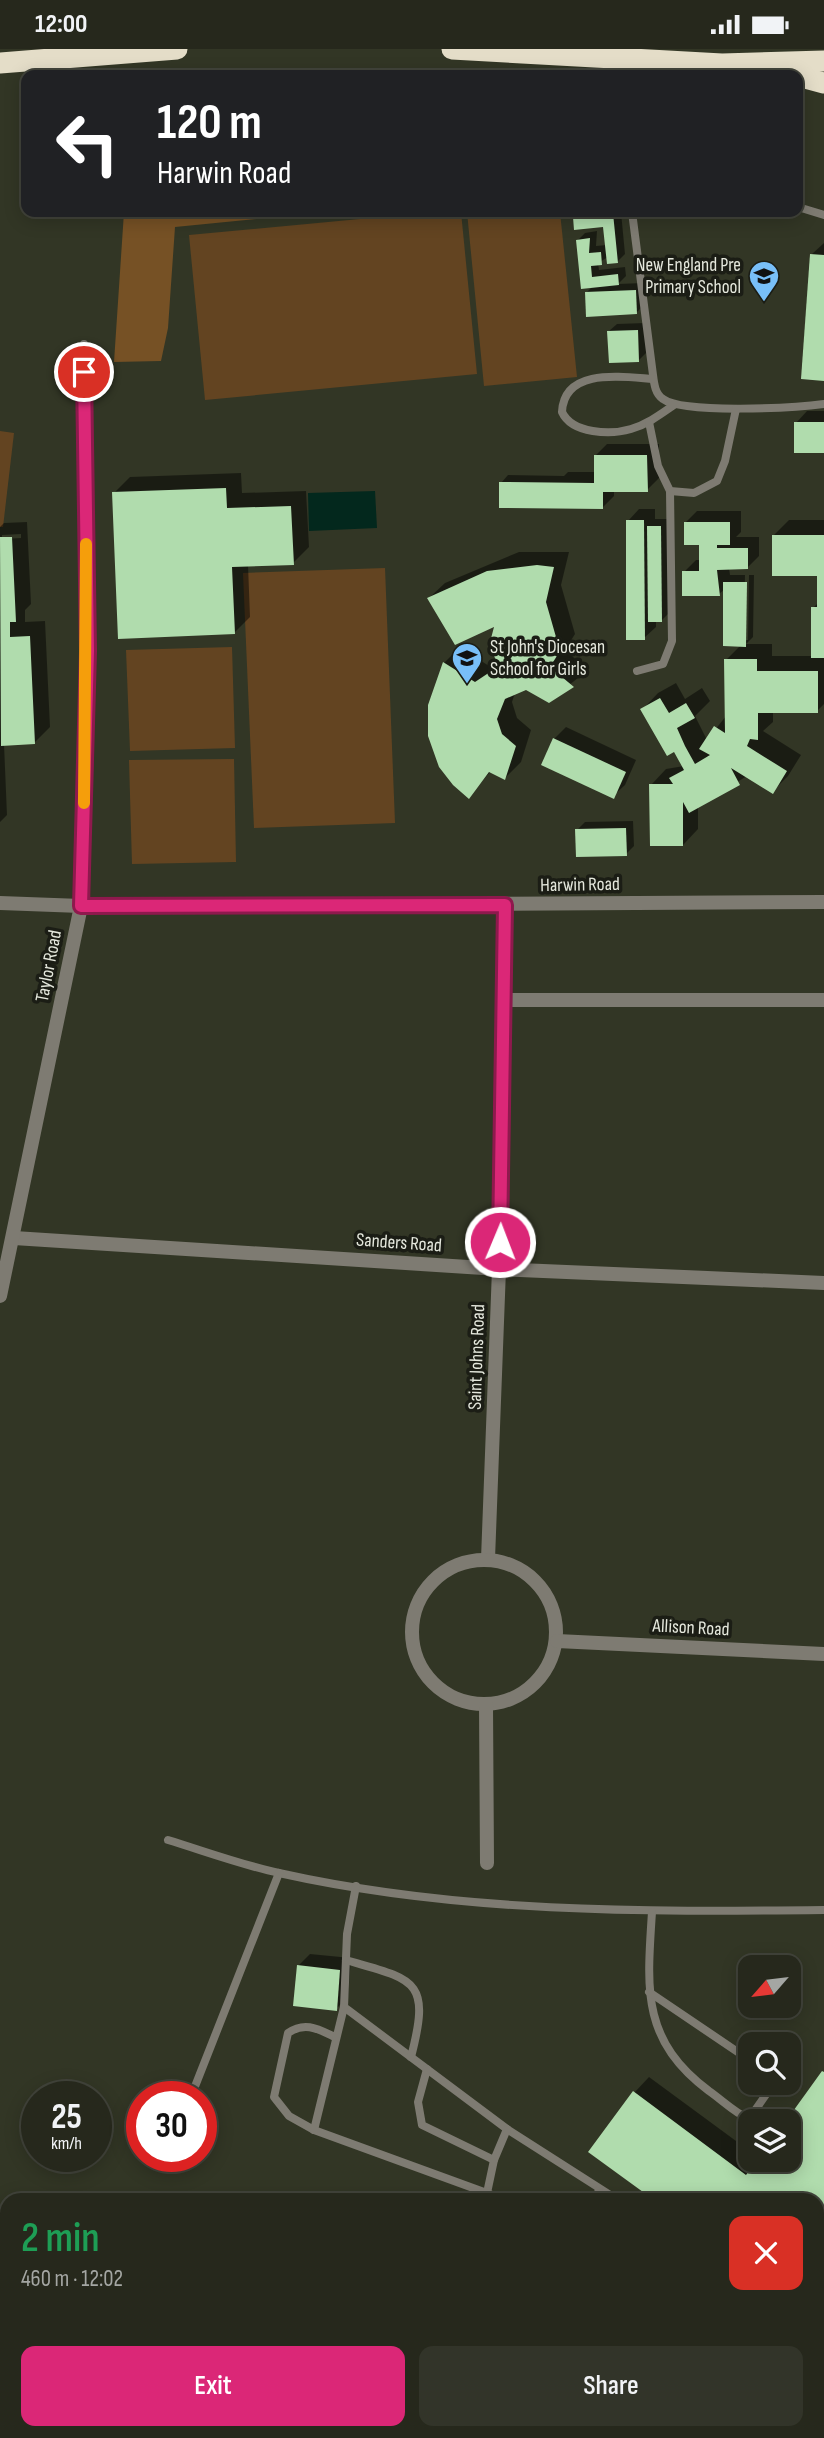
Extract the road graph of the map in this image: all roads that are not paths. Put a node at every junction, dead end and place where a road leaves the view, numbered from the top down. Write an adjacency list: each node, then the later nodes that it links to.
1 (49, 49): 4 (highway)
2 (177, 49): 6 (highway)
3 (452, 49): 7 (highway)
4 (0, 54)
5 (824, 61): 7 (highway)
6 (0, 63)
7 (722, 64): 8 (highway)
8 (760, 70)
9 (803, 78): 10 (highway)
10 (824, 83)
11 (803, 209): 12 (lane)
12 (824, 215)
13 (633, 217): 15 (lane)
14 (84, 344): 25 (lane, Taylor Road)
15 (653, 379): 17 (lane); 19 (lane)
16 (824, 404): 18 (lane)
17 (674, 405): 18 (lane); 19 (lane)
18 (736, 409): 20 (lane)
19 (649, 422): 20 (lane)
20 (670, 491): 21 (lane)
21 (637, 671)
22 (824, 902): 24 (street, Harwin Road)
23 (0, 903): 25 (street, Harwin Road)
24 (505, 905): 25 (street, Harwin Road); 26 (street, Saint Johns Road)
25 (81, 906): 28 (street, Taylor Road)
26 (503, 1000): 27 (street); 29 (street, Saint Johns Road)
27 (824, 1000)
28 (14, 1238): 29 (street, Sanders Road); 31 (street, Taylor Road)
29 (499, 1269): 30 (street, Sanders Road); 32 (street, Saint Johns Road)
30 (824, 1283)
31 (0, 1296)
32 (488, 1559): 33 (street); 35 (street)
33 (557, 1641): 34 (street, Allison Road); 35 (street)
34 (824, 1654)
35 (486, 1705): 37 (street)
36 (168, 1840): 38 (lane)
37 (487, 1863)
38 (279, 1873): 39 (lane); 49 (lane)
39 (356, 1886): 41 (lane); 42 (lane)
40 (824, 1910): 41 (lane)
41 (652, 1912): 43 (lane)
42 (346, 1960): 44 (lane); 47 (lane)
43 (649, 1992): 46 (lane); 50 (lane)
44 (344, 2007): 45 (lane); 47 (lane)
45 (335, 2037): 52 (lane); 52 (lane)
46 (738, 2052)
47 (411, 2057): 48 (lane)
48 (427, 2069): 51 (lane); 53 (lane)
49 (197, 2081)
50 (766, 2095)
51 (507, 2129): 53 (lane); 54 (lane)
52 (314, 2130): 55 (lane)
53 (494, 2160): 55 (lane)
54 (599, 2189): 56 (lane); 57 (lane)
55 (487, 2193)
56 (598, 2193)
57 (606, 2193)

